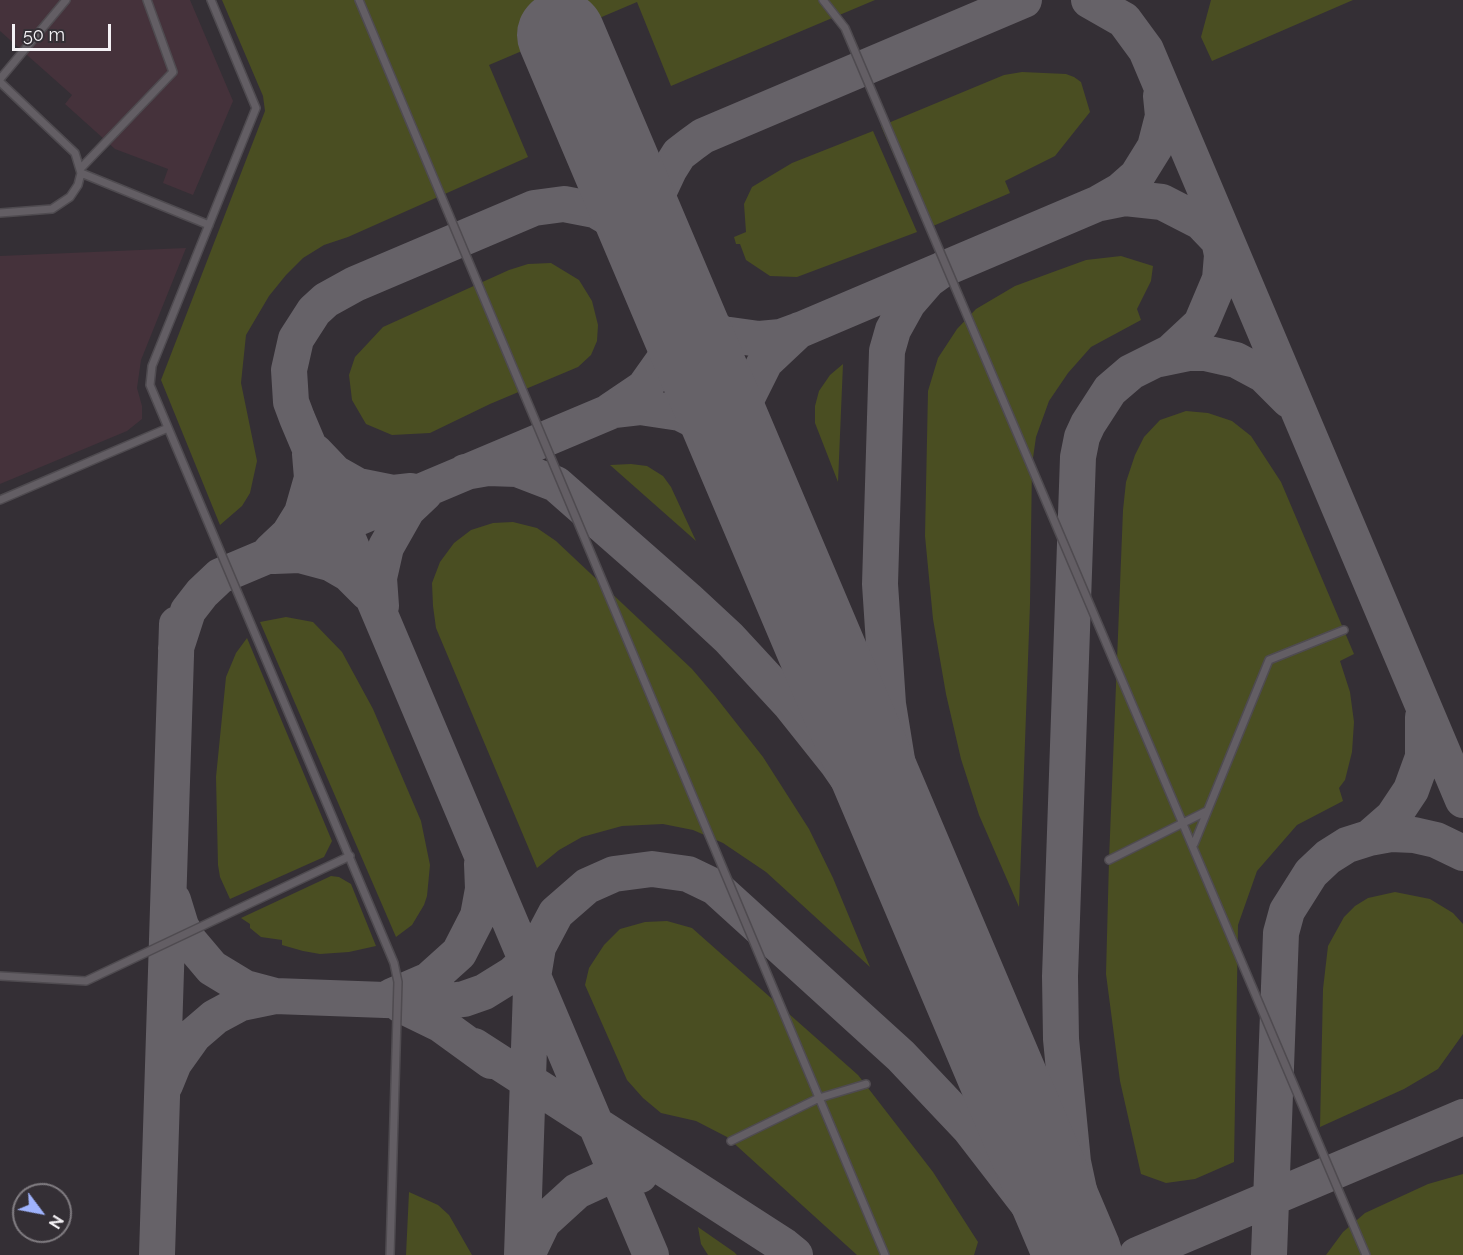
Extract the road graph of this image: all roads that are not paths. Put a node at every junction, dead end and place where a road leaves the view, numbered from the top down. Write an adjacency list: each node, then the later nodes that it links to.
1 (66, 0): 6 (lane)
2 (147, 0): 7 (lane)
3 (211, 0): 9 (lane)
4 (359, 0): 20 (lane)
5 (823, 0): 14 (lane)
6 (0, 80): 7 (lane)
7 (81, 170): 8 (lane); 9 (lane)
8 (0, 213)
9 (209, 225): 10 (lane)
10 (168, 428): 11 (lane); 16 (lane)
11 (0, 500)
12 (1344, 630): 13 (lane)
13 (1207, 811): 14 (lane); 15 (lane)
14 (1185, 824): 15 (lane); 17 (lane)
15 (1194, 844): 24 (lane)
16 (350, 856): 18 (lane); 22 (lane)
17 (1109, 860)
18 (0, 976)
19 (866, 1084): 20 (lane)
20 (819, 1098): 21 (lane); 23 (lane)
21 (731, 1141)
22 (390, 1255)
23 (885, 1255)
24 (1366, 1255)

